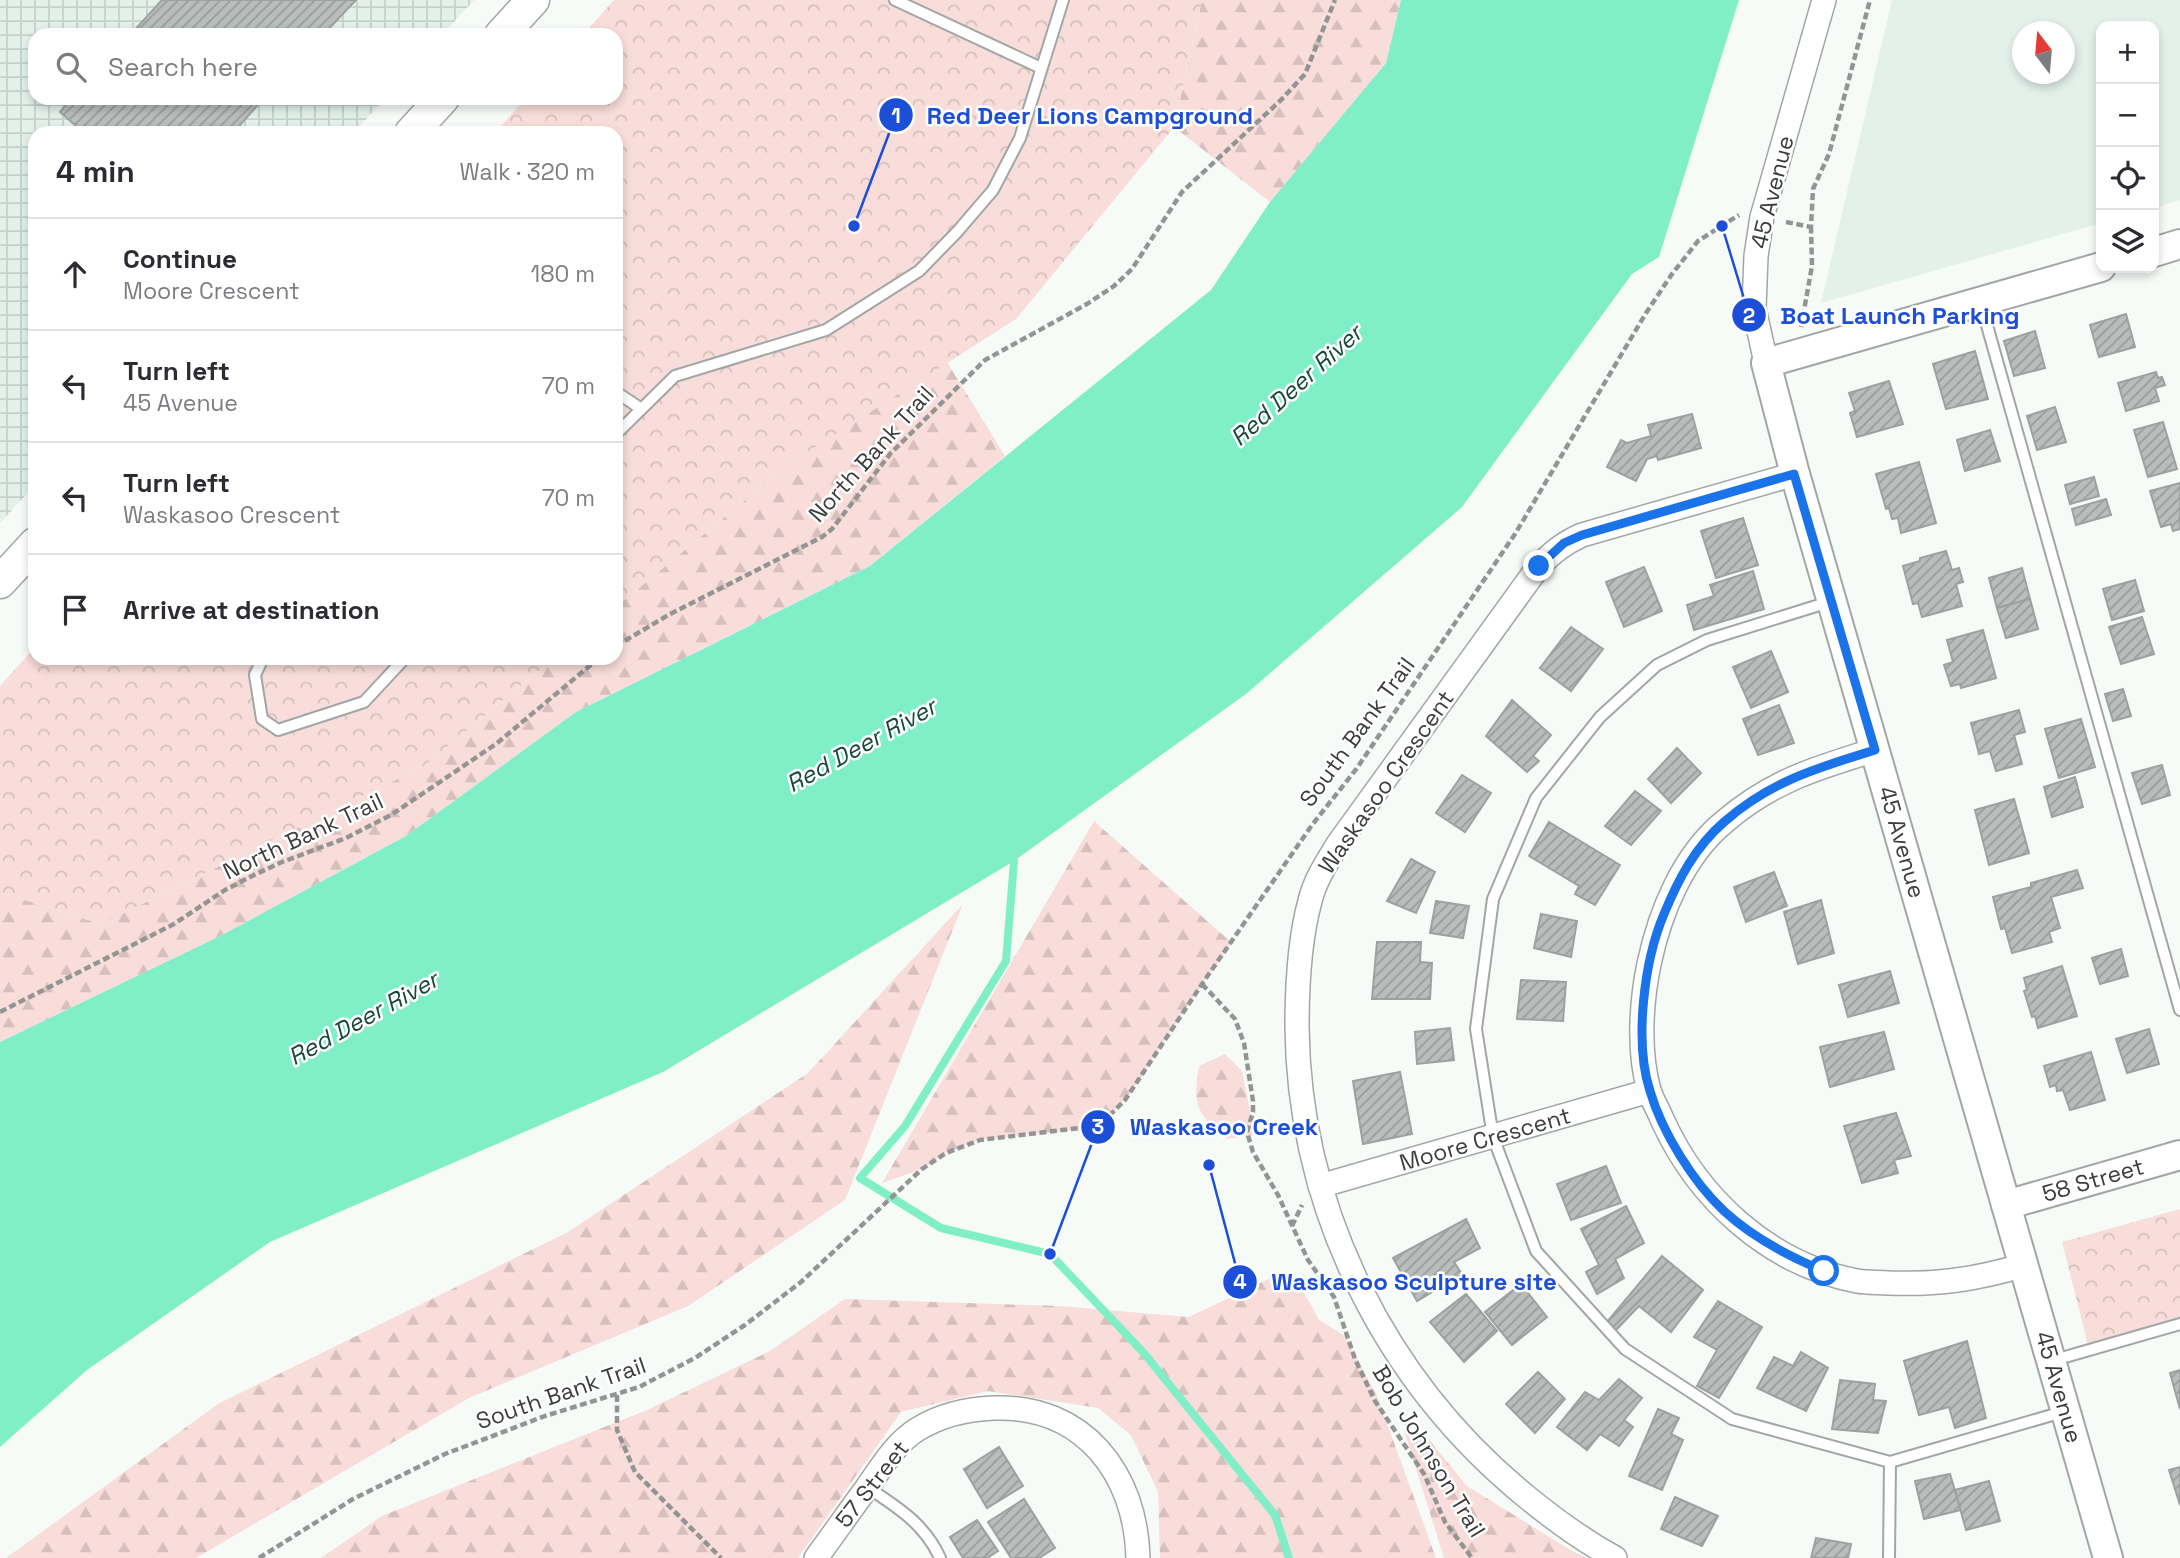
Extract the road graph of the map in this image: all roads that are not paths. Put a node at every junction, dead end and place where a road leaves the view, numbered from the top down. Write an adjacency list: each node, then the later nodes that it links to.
1 (533, 0): 5 (main road)
2 (1063, 0): 6 (lane)
3 (1824, 0): 13 (street, 45 Avenue)
4 (899, 1): 6 (lane)
5 (507, 28)
6 (1041, 68): 15 (lane)
7 (437, 105): 8 (main road)
8 (417, 126)
9 (2180, 244): 10 (street)
10 (2159, 250)
11 (2096, 268): 12 (street)
12 (1980, 302): 13 (street); 24 (lane)
13 (1766, 363): 17 (street, 45 Avenue)
14 (623, 397): 15 (lane)
15 (640, 408): 16 (lane)
16 (623, 426)
17 (1794, 474): 20 (street, 45 Avenue); 28 (street, Waskasoo Crescent)
18 (28, 552): 19 (main road)
19 (0, 582)
20 (1832, 601): 23 (street, 45 Avenue); 26 (lane)
21 (260, 665): 22 (lane)
22 (398, 665)
23 (1875, 750): 25 (street); 29 (street, 45 Avenue)
24 (2180, 1010)
25 (1649, 1091): 26 (street, Moore Crescent); 30 (street)
26 (1493, 1137): 28 (street, Moore Crescent); 34 (lane)
27 (2180, 1155): 29 (street, 58 Street)
28 (1320, 1186): 39 (street, Waskasoo Crescent)
29 (2006, 1205): 30 (street, 45 Avenue)
30 (2024, 1265): 32 (street, 45 Avenue)
31 (2180, 1324): 32 (lane)
32 (2051, 1361): 33 (street, 45 Avenue)
33 (2066, 1411): 34 (lane); 41 (street, 45 Avenue)
34 (1890, 1462): 40 (lane)
35 (867, 1487): 36 (street, 57 Street); 37 (lane); 38 (street, 57 Street)
36 (816, 1558)
37 (940, 1558)
38 (1138, 1558)
39 (1615, 1558)
40 (1889, 1558)
41 (2108, 1558)

